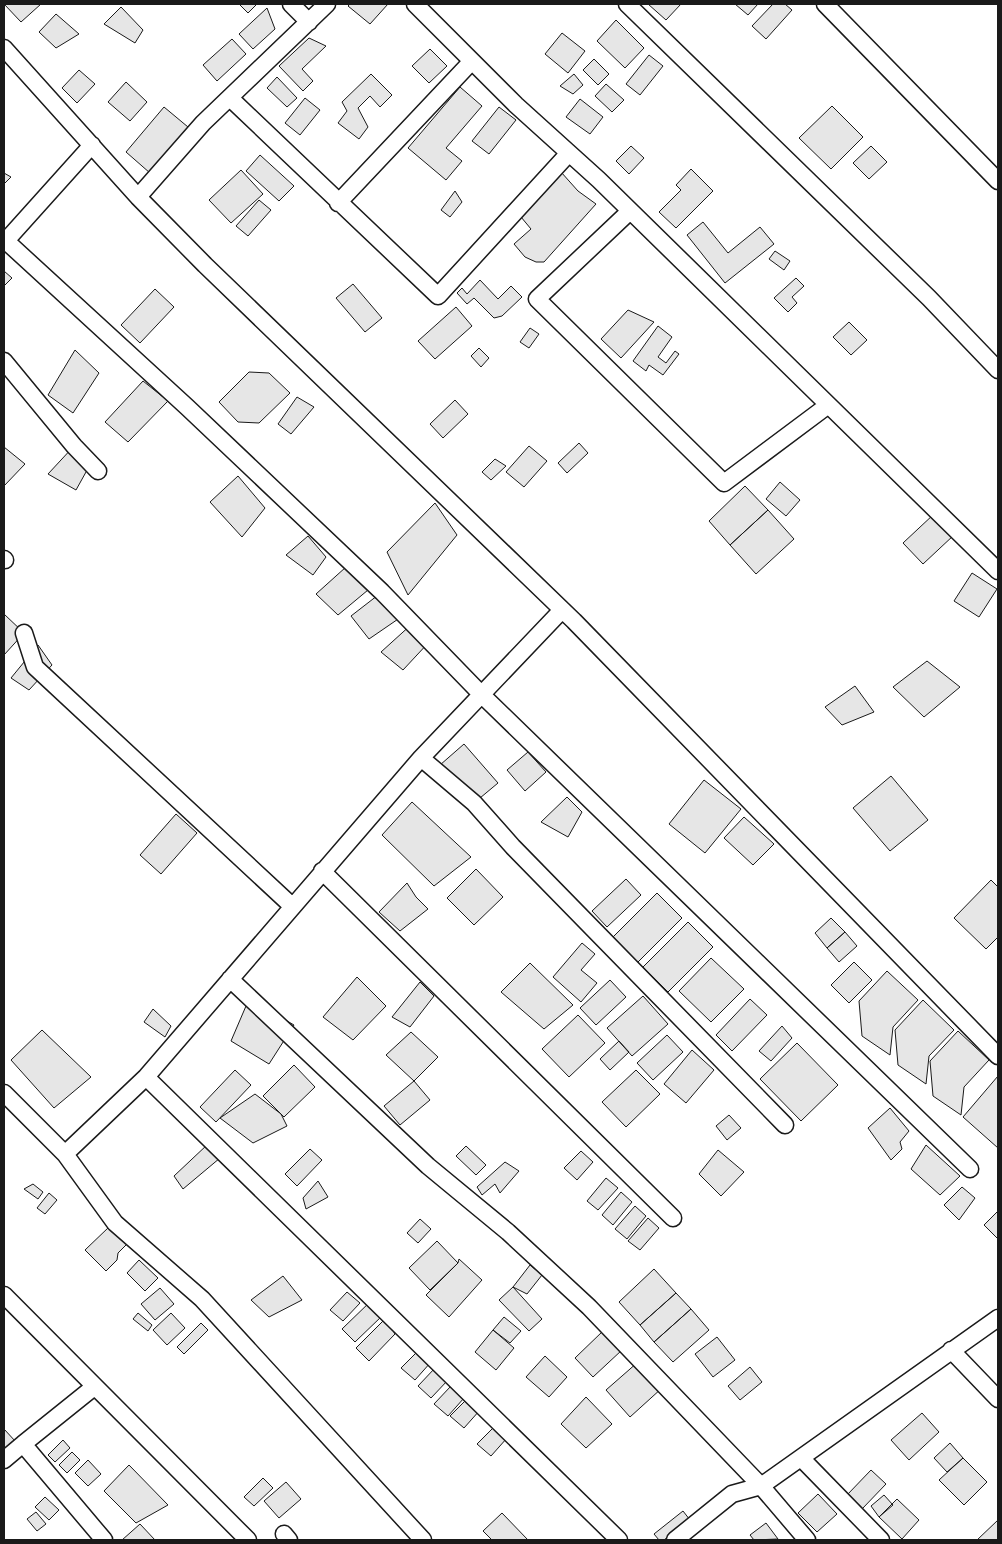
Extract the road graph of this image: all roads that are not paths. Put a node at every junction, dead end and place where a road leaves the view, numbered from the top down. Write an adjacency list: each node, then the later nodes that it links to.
1 (291, 4): 6 (street)
2 (327, 4): 6 (street)
3 (415, 4): 8 (street)
4 (627, 4): 18 (street)
5 (825, 4): 12 (street)
6 (309, 22): 9 (street)
7 (4, 48): 10 (street)
8 (472, 61): 11 (street); 14 (street)
9 (230, 98): 13 (street); 14 (street)
10 (92, 146): 13 (street); 16 (street)
11 (569, 153): 14 (street); 15 (street)
12 (998, 181)
13 (138, 197): 22 (street)
14 (338, 203)
15 (630, 211): 19 (street); 19 (street)
16 (5, 242): 24 (street)
17 (4, 361): 20 (street)
18 (998, 370)
19 (827, 406): 21 (street)
20 (98, 470)
21 (998, 571)
22 (562, 610): 24 (street); 29 (street)
23 (24, 633): 27 (street)
24 (482, 695): 25 (street); 34 (street)
25 (422, 758): 26 (street); 32 (street)
26 (322, 871): 27 (street); 35 (street)
27 (292, 906): 28 (street)
28 (230, 979): 30 (street); 44 (street)
29 (998, 1056)
30 (146, 1077): 33 (street); 48 (street)
31 (4, 1093): 33 (street)
32 (785, 1125)
33 (65, 1154): 47 (street)
34 (970, 1170)
35 (673, 1218)
36 (5, 1299): 39 (street)
37 (998, 1318): 38 (street)
38 (951, 1350): 40 (street); 42 (street)
39 (94, 1387): 41 (street); 46 (street)
40 (998, 1399)
41 (23, 1444): 43 (street); 45 (street)
42 (802, 1459): 44 (street); 51 (street)
43 (4, 1460)
44 (761, 1486): 49 (street); 50 (street)
45 (104, 1540)
46 (248, 1540)
47 (423, 1540)
48 (619, 1540)
49 (675, 1540)
50 (807, 1540)
51 (881, 1540)

